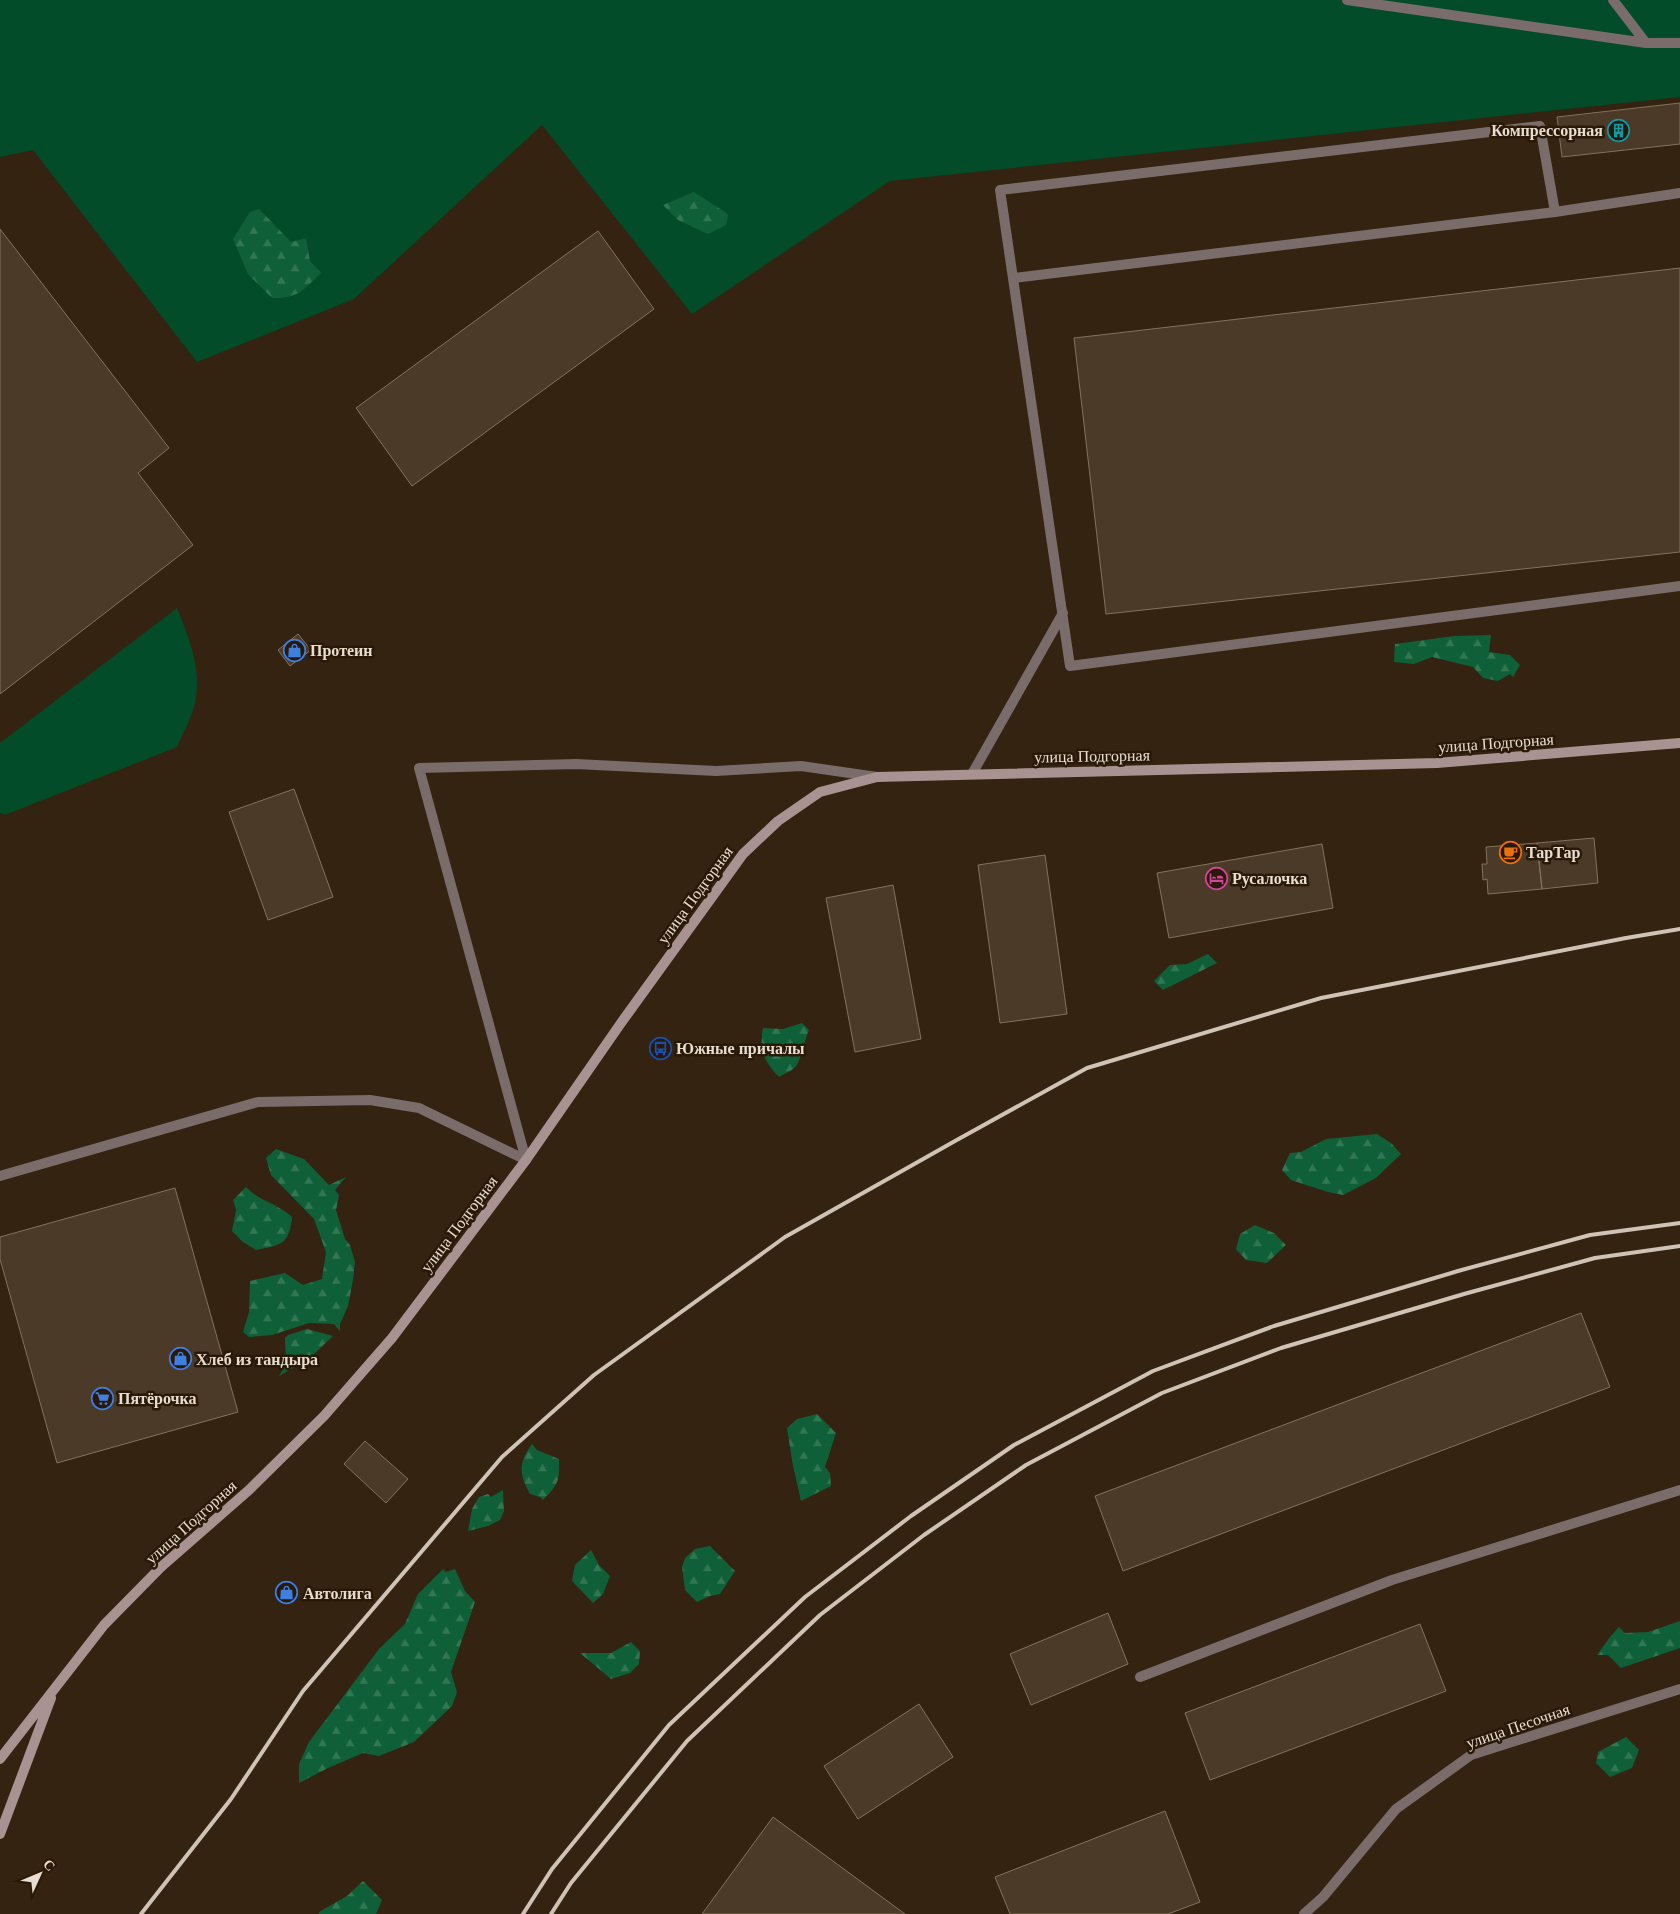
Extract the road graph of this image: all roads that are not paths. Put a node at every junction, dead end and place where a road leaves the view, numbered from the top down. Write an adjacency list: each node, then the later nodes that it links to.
1 (1347, 0): 3 (street)
2 (1613, 0): 3 (street)
3 (1646, 43): 4 (street)
4 (1680, 43)
5 (1680, 192): 6 (street)
6 (1555, 212): 7 (street); 7 (street)
7 (1014, 278): 9 (street)
8 (1680, 586): 9 (street)
9 (1063, 614): 11 (street)
10 (1680, 743): 11 (main road, улица Подгорная)
11 (972, 774): 12 (main road, улица Подгорная)
12 (877, 777): 13 (main road, улица Подгорная); 13 (street)
13 (526, 1160): 14 (street); 17 (main road, улица Подгорная)
14 (0, 1176)
15 (1680, 1490): 16 (street)
16 (1140, 1677)
17 (55, 1688): 19 (main road, улица Подгорная); 20 (main road, улица Подгорная)
18 (1680, 1689): 21 (street, улица Песочная)
19 (0, 1758)
20 (0, 1834)
21 (1304, 1914)

